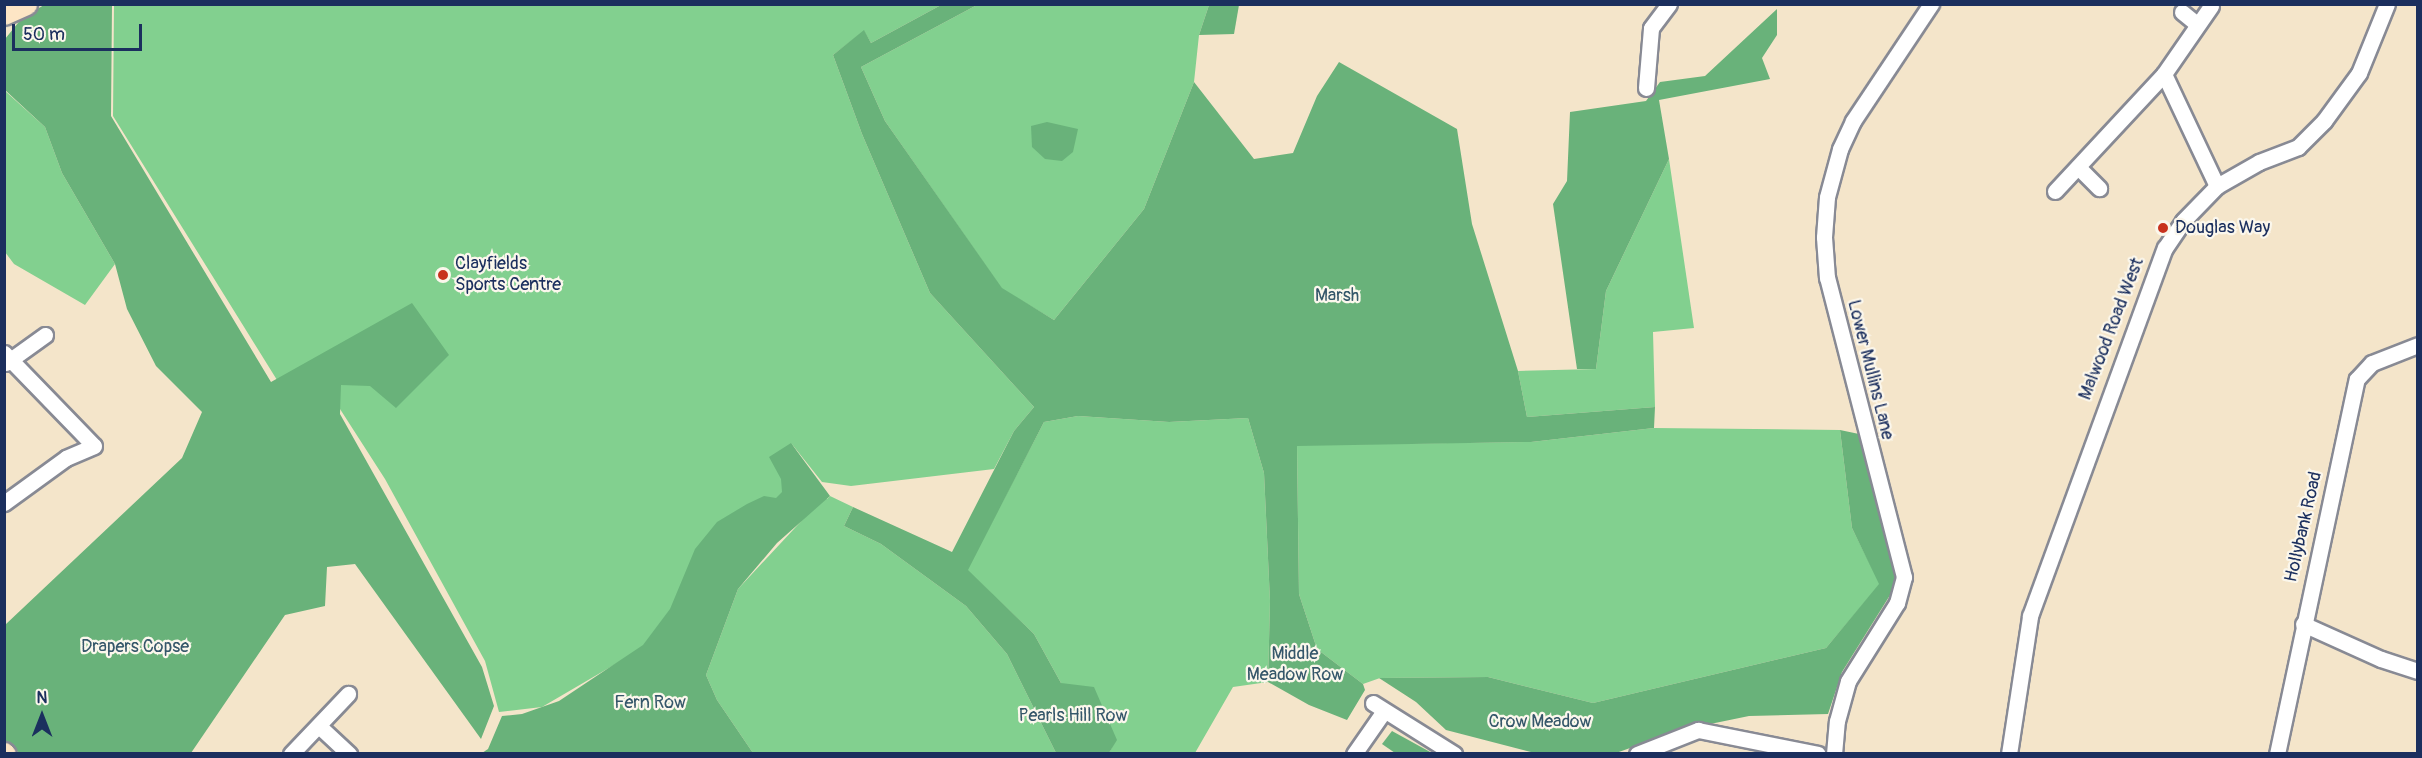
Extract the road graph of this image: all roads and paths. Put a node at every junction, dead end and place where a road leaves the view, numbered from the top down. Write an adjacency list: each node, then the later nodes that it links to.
1 (26, 4): 7 (street)
2 (1669, 4): 10 (street)
3 (1931, 4): 30 (street, Lower Mullins Lane)
4 (2387, 4): 12 (street, Malwood Road West)
5 (2211, 6): 8 (street)
6 (2182, 12): 8 (street)
7 (4, 14)
8 (2197, 24): 9 (street)
9 (2164, 74): 11 (street); 12 (street)
10 (1646, 88)
11 (2078, 167): 13 (street); 14 (street)
12 (2217, 186): 31 (street, Malwood Road West)
13 (2099, 188)
14 (2055, 191)
15 (45, 335): 17 (street)
16 (2418, 345): 19 (street, Hollybank Road)
17 (7, 358): 18 (street)
18 (4, 503)
19 (2303, 624): 20 (street); 32 (street, Hollybank Road)
20 (2418, 671)
21 (348, 694): 22 (street)
22 (320, 727): 24 (street); 25 (street)
23 (1672, 747): 28 (street); 29 (street)
24 (291, 753)
25 (349, 753)
26 (1354, 753): 27 (street)
27 (1454, 753)
28 (1637, 753)
29 (1818, 753)
30 (1834, 753)
31 (2009, 753)
32 (2277, 753)

